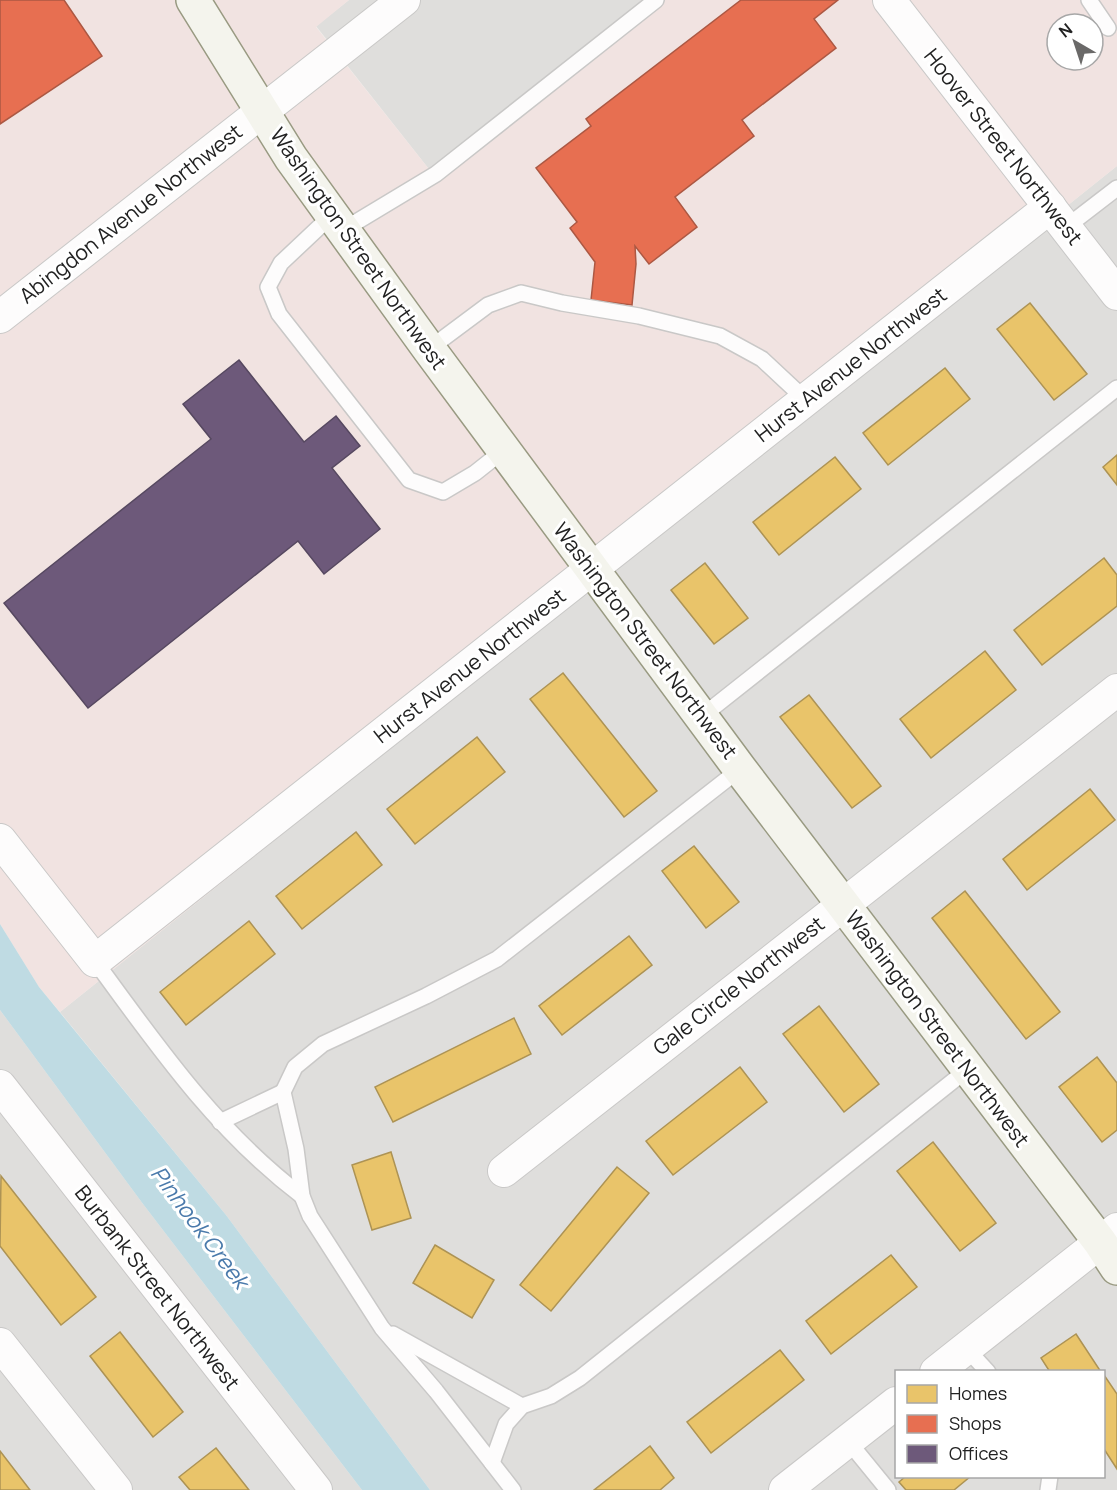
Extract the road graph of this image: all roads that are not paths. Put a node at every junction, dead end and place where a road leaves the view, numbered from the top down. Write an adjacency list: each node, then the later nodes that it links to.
1 (193, 0): 7 (main road, Washington Street Northwest)
2 (404, 0): 7 (street, Abingdon Avenue Northwest)
3 (656, 0): 10 (lane)
4 (889, 0): 9 (street, Hoover Street Northwest)
5 (1089, 0): 6 (lane)
6 (1108, 28)
7 (262, 112): 10 (main road, Washington Street Northwest); 12 (street, Abingdon Avenue Northwest)
8 (1117, 188): 9 (lane)
9 (1058, 218): 11 (street, Hoover Street Northwest); 15 (street, Hurst Avenue Northwest)
10 (338, 222): 13 (main road, Washington Street Northwest); 16 (lane)
11 (1117, 294)
12 (0, 316)
13 (429, 349): 15 (lane); 16 (main road, Washington Street Northwest)
14 (1117, 388): 19 (lane)
15 (807, 401): 17 (street, Hurst Avenue Northwest)
16 (504, 450): 17 (main road, Washington Street Northwest)
17 (592, 570): 19 (main road, Washington Street Northwest); 23 (street, Hurst Avenue Northwest)
18 (1117, 690): 22 (street, Gale Circle Northwest)
19 (701, 717): 20 (main road, Washington Street Northwest)
20 (740, 769): 22 (main road, Washington Street Northwest); 26 (lane)
21 (0, 840): 23 (street)
22 (843, 905): 24 (main road, Washington Street Northwest); 28 (street, Gale Circle Northwest)
23 (95, 961): 27 (lane)
24 (968, 1070): 30 (main road, Washington Street Northwest); 37 (lane)
25 (0, 1086): 41 (street, Burbank Street Northwest)
26 (283, 1092): 27 (lane); 29 (lane)
27 (220, 1122): 29 (lane)
28 (504, 1171)
29 (302, 1196): 31 (lane)
30 (1111, 1246): 32 (street)
31 (382, 1328): 37 (lane); 39 (lane)
32 (966, 1348): 34 (street); 35 (lane)
33 (8, 1360): 40 (street)
34 (937, 1370)
35 (987, 1370)
36 (895, 1405): 38 (street)
37 (522, 1407): 39 (lane)
38 (848, 1441): 43 (street); 44 (lane)
39 (492, 1463): 42 (lane)
40 (116, 1490)
41 (316, 1490)
42 (513, 1490)
43 (785, 1490)
44 (888, 1490)

